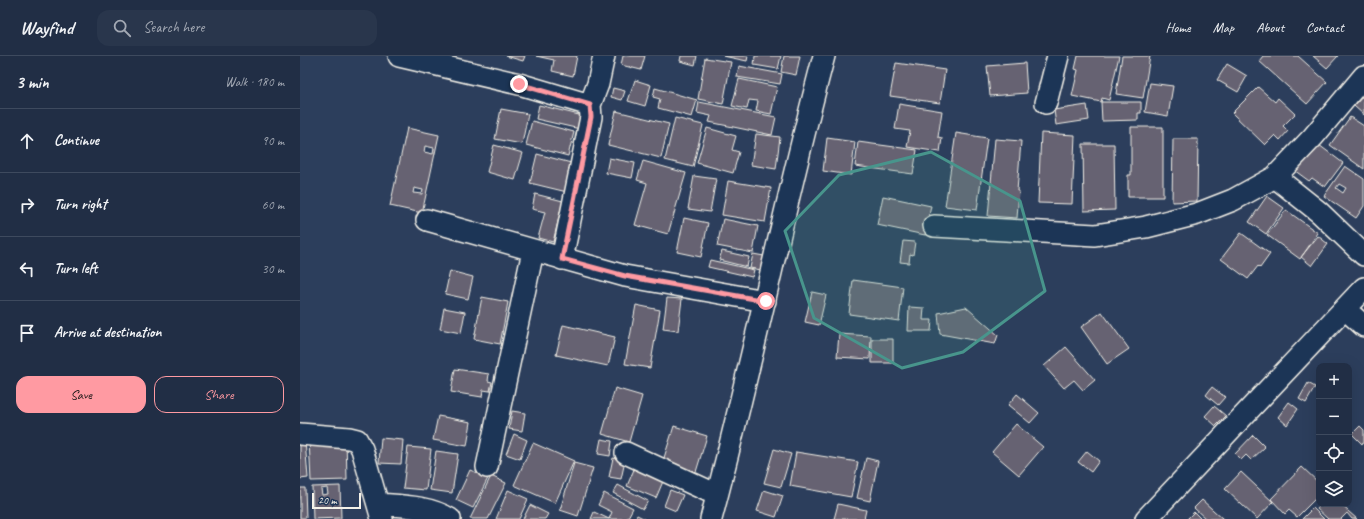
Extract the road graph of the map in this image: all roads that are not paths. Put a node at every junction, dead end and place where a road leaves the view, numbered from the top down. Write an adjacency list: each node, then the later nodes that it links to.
1 (399, 56): 7 (street)
2 (604, 56): 7 (street)
3 (824, 56): 15 (street)
4 (1058, 56): 6 (street)
5 (1364, 76): 8 (street)
6 (1046, 103)
7 (590, 105): 13 (street)
8 (1275, 177): 10 (street); 12 (street)
9 (427, 220): 11 (street)
10 (934, 226)
11 (533, 251): 13 (street); 20 (street)
12 (1364, 255)
13 (562, 259): 15 (street)
14 (1364, 288): 16 (street)
15 (766, 301): 21 (street)
16 (1345, 309): 17 (street); 25 (street)
17 (1364, 326)
18 (300, 434): 22 (street)
19 (626, 453): 21 (street)
20 (487, 467)
21 (717, 495): 24 (street)
22 (380, 511): 23 (street)
23 (450, 519)
24 (711, 519)
25 (1146, 519)

